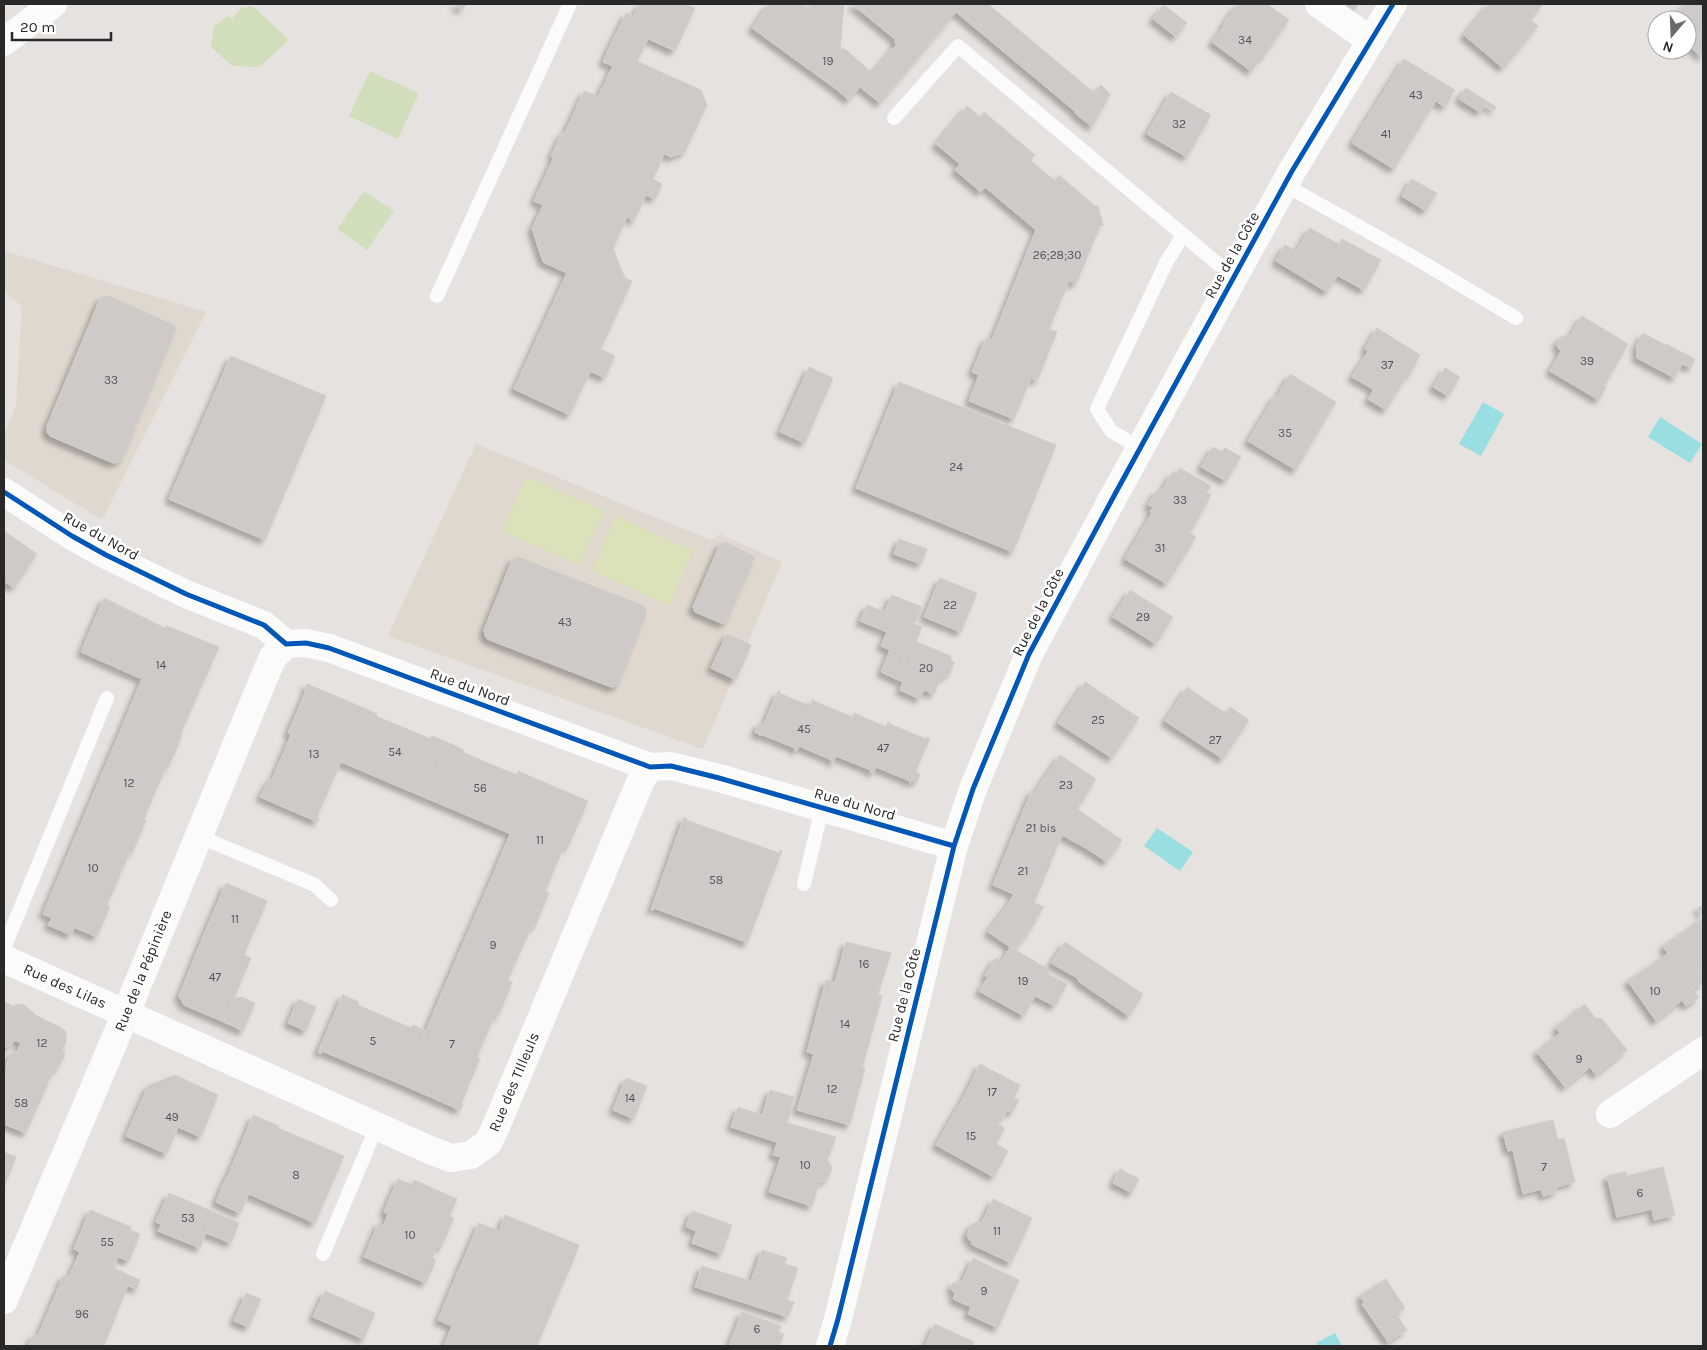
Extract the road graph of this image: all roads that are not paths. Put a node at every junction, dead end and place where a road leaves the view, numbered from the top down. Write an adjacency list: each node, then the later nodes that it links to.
1 (53, 4): 6 (street)
2 (570, 4): 11 (lane)
3 (1319, 4): 5 (street)
4 (1393, 4): 5 (street, Rue de la Côte)
5 (1370, 40): 8 (street, Rue de la Côte)
6 (4, 42)
7 (894, 118): 9 (lane)
8 (1285, 185): 10 (street, Rue de la Côte); 12 (lane)
9 (1183, 235): 10 (lane); 13 (lane)
10 (1236, 273): 13 (street, Rue de la Côte)
11 (437, 296)
12 (1516, 318)
13 (1140, 448): 20 (street, Rue de la Côte)
14 (4, 492): 15 (street, Rue du Nord)
15 (286, 644): 17 (street, Rue du Nord); 19 (street, Rue de la Pépinière)
16 (108, 698): 23 (lane)
17 (650, 767): 18 (street, Rue du Nord); 28 (street, Rue des TIlleuls)
18 (822, 808): 20 (street, Rue du Nord); 21 (lane)
19 (198, 836): 22 (lane); 25 (street, Rue de la Pépinière)
20 (954, 846): 31 (street, Rue de la Côte)
21 (804, 884)
22 (331, 900)
23 (4, 948)
24 (4, 959): 25 (street, Rue des Lilas)
25 (126, 1013): 28 (street, Rue des TIlleuls); 30 (street, Rue de la Pépinière)
26 (1703, 1051): 27 (street)
27 (1610, 1114)
28 (376, 1126): 29 (lane)
29 (323, 1254)
30 (4, 1300)
31 (830, 1346)

